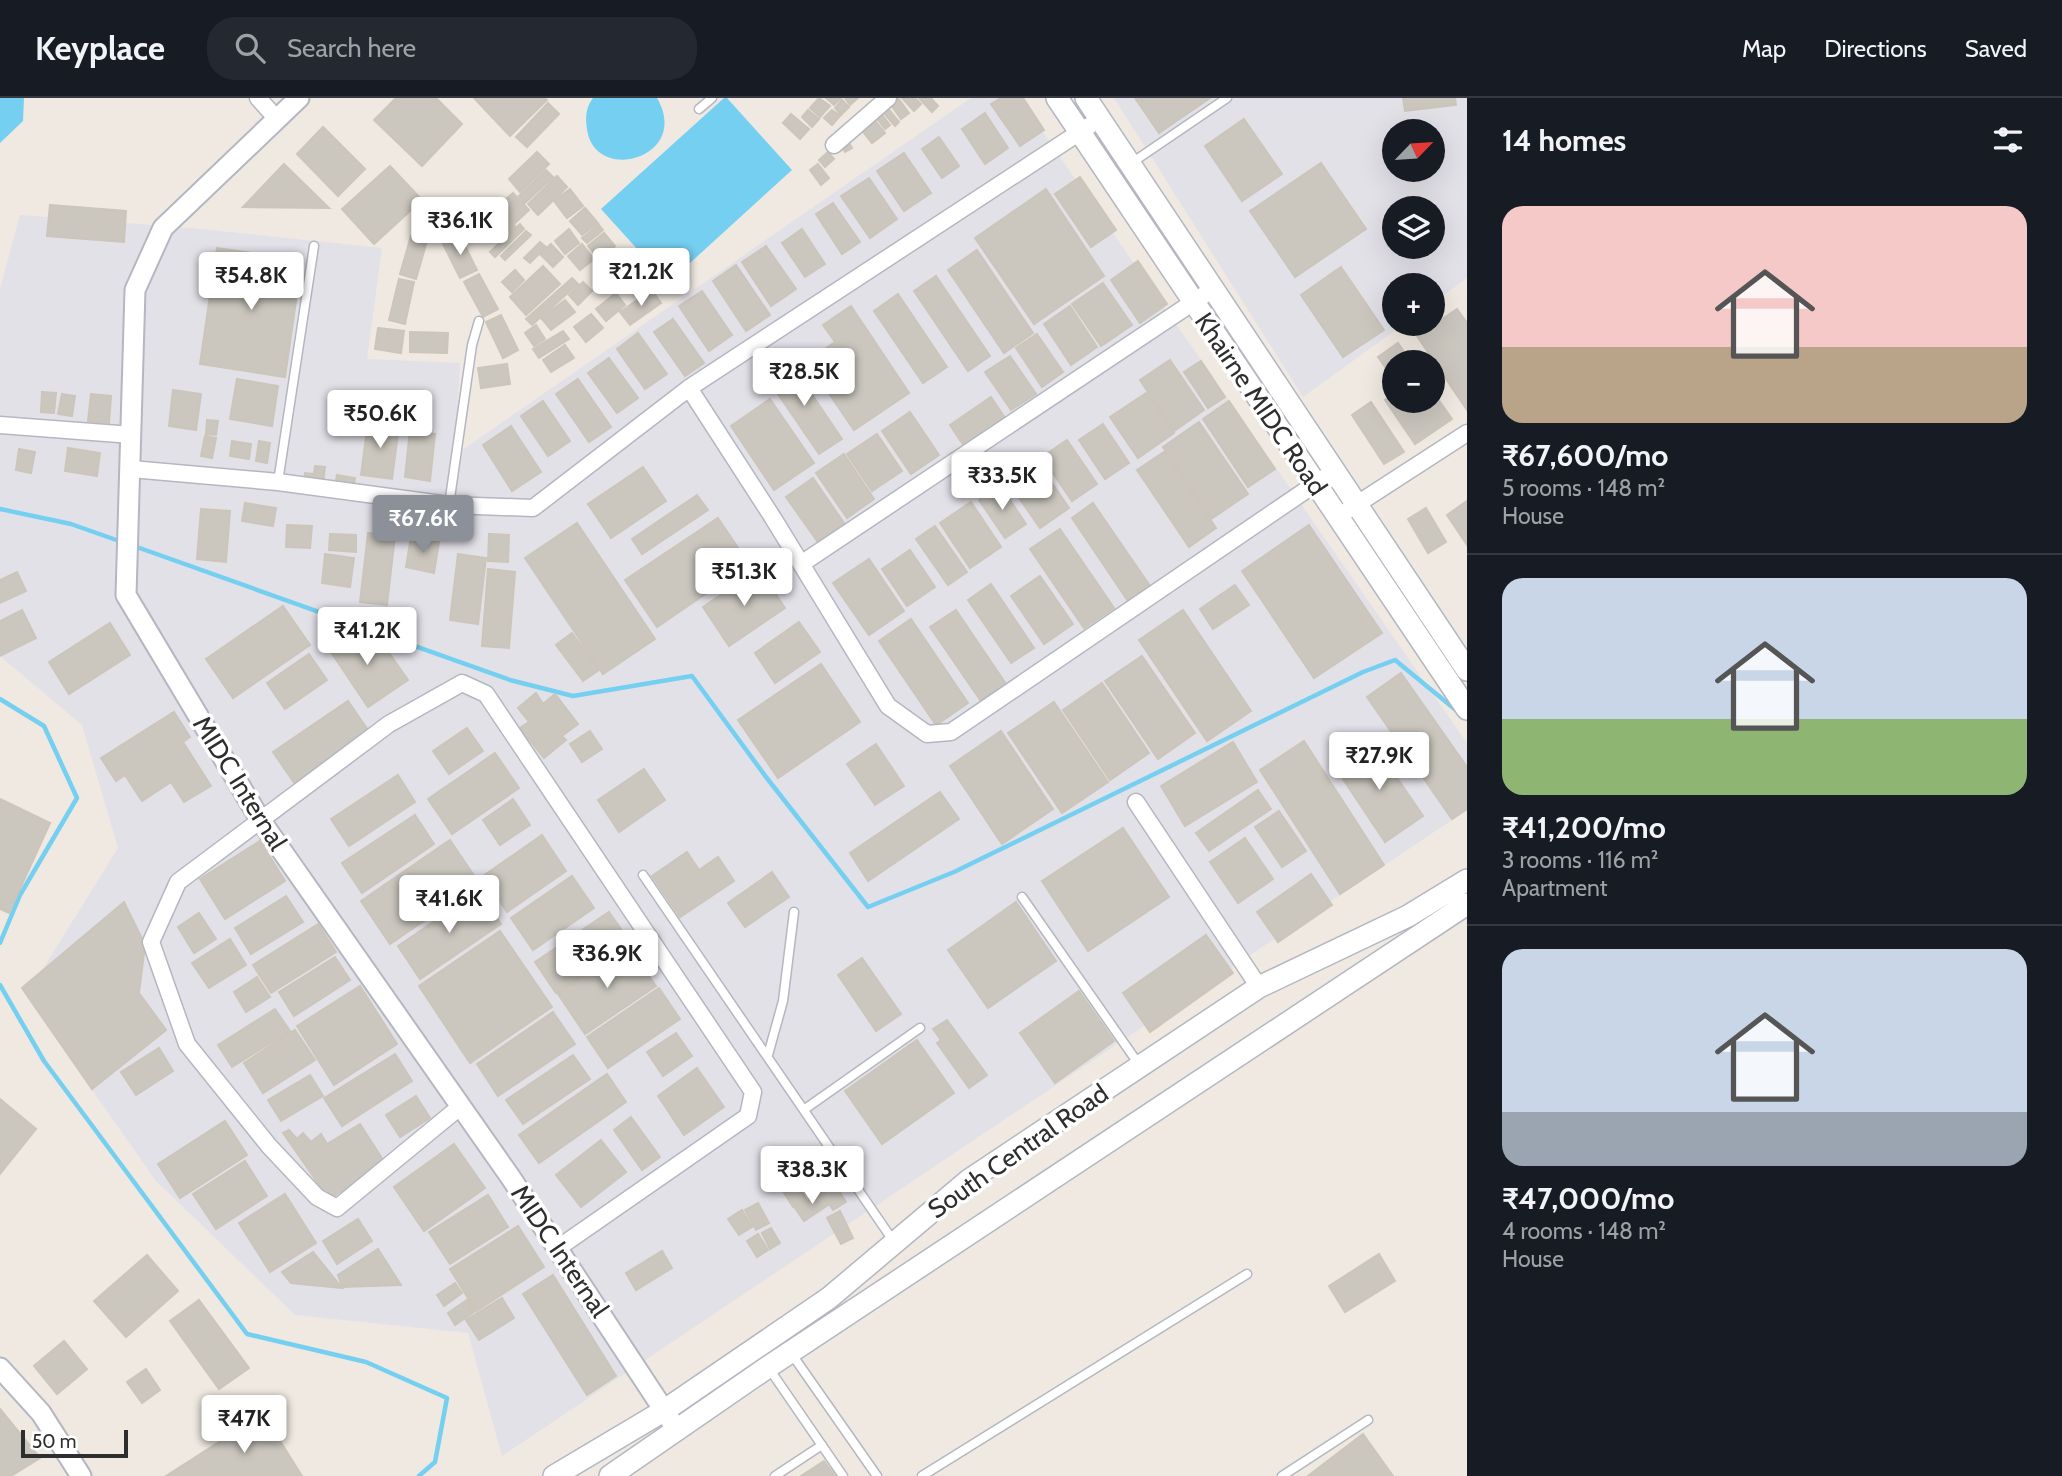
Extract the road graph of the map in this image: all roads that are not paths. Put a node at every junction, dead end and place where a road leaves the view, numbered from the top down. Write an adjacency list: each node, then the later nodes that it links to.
1 (258, 98): 9 (street)
2 (299, 98): 9 (street, MIDC Internal)
3 (712, 98): 8 (lane)
4 (888, 98): 12 (street)
5 (1057, 98): 11 (main road, Khairne MIDC Road)
6 (1086, 98): 10 (main road, Khairne MIDC Road)
7 (1227, 98): 13 (lane)
8 (699, 109)
9 (277, 119): 21 (street, MIDC Internal)
10 (1100, 119): 11 (street); 13 (main road, Khairne MIDC Road)
11 (1080, 132): 16 (main road, Khairne MIDC Road); 18 (street)
12 (834, 145)
13 (1130, 164): 15 (main road, Khairne MIDC Road)
14 (314, 246): 24 (lane)
15 (1213, 289): 16 (street); 23 (main road, Khairne MIDC Road)
16 (1193, 302): 25 (main road, Khairne MIDC Road); 29 (street)
17 (479, 321): 27 (lane)
18 (689, 388): 27 (street); 29 (street)
19 (0, 425): 21 (street)
20 (1467, 433): 26 (street)
21 (132, 435): 22 (street, MIDC Internal)
22 (131, 470): 24 (street); 33 (street, MIDC Internal)
23 (1334, 471): 25 (street); 26 (main road, Khairne MIDC Road)
24 (278, 482): 27 (street)
25 (1315, 484): 28 (main road, Khairne MIDC Road); 29 (street)
26 (1356, 504): 28 (street); 30 (main road, Khairne MIDC Road)
27 (449, 505)
28 (1337, 517): 31 (main road, Khairne MIDC Road)
29 (801, 564)
30 (1467, 670)
31 (1463, 696)
32 (1136, 802): 39 (street)
33 (261, 821): 43 (street, MIDC Internal); 43 (street); 46 (street)
34 (643, 875): 41 (lane)
35 (1467, 880): 39 (main road, South Central Road)
36 (1022, 897): 42 (lane)
37 (1467, 904): 48 (main road, South Central Road)
38 (794, 912): 41 (lane)
39 (1259, 987): 42 (main road, South Central Road)
40 (920, 1028): 44 (lane)
41 (768, 1055): 44 (lane)
42 (1140, 1066): 45 (main road, South Central Road)
43 (461, 1106): 46 (street, MIDC Internal)
44 (805, 1109): 45 (lane)
45 (894, 1243): 51 (main road, South Central Road)
46 (558, 1248): 51 (street, MIDC Internal)
47 (1247, 1274): 61 (lane)
48 (792, 1353): 49 (main road, South Central Road); 60 (lane)
49 (768, 1367): 53 (main road, South Central Road); 54 (lane)
50 (0, 1368): 55 (street)
51 (665, 1410): 53 (street, MIDC Internal); 56 (main road, South Central Road)
52 (1368, 1420): 62 (lane)
53 (677, 1431): 57 (main road, South Central Road)
54 (822, 1445): 58 (lane); 59 (lane)
55 (81, 1476)
56 (554, 1476)
57 (610, 1476)
58 (775, 1476)
59 (843, 1476)
60 (877, 1476)
61 (922, 1476)
62 (1282, 1476)

